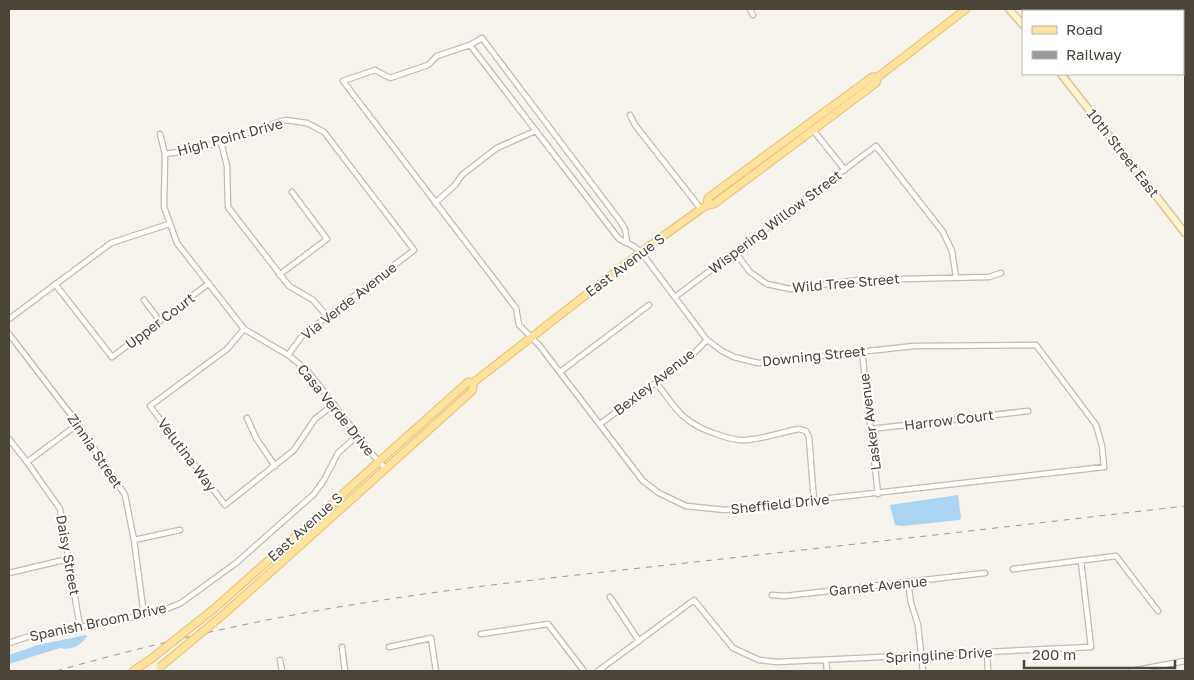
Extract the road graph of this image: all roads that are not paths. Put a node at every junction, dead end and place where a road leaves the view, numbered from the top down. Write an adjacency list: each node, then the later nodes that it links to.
1 (750, 9): 4 (street)
2 (966, 9): 8 (main road, East Avenue S)
3 (1009, 9): 5 (main road)
4 (753, 15)
5 (1022, 24)
6 (470, 45): 12 (street); 18 (street, Sheffield Drive); 22 (street)
7 (1062, 75): 21 (main road, 10th Street East)
8 (878, 77): 9 (main road, East Avenue S); 11 (main road, East Avenue S)
9 (840, 101): 11 (street); 19 (main road, East Avenue S)
10 (630, 115): 19 (street)
11 (813, 130): 16 (street); 19 (main road, East Avenue S)
12 (535, 131): 18 (street); 22 (street)
13 (160, 134): 15 (street, Casa Verde Drive)
14 (221, 142): 15 (street, High Point Drive); 23 (street, High Point Drive); 27 (street)
15 (165, 154): 20 (street, Casa Verde Drive)
16 (845, 170): 25 (street, Wispering Willow Street); 28 (street, Wispering Willow Street)
17 (292, 192): 27 (street)
18 (436, 203): 39 (street, Sheffield Drive)
19 (704, 207): 24 (main road, East Avenue S)
20 (169, 224): 29 (street); 30 (street, Casa Verde Drive)
21 (1185, 233)
22 (627, 243): 24 (street)
23 (414, 250): 34 (street, Via Verde Avenue)
24 (641, 252): 31 (street, Downing Street); 39 (main road, East Avenue S)
25 (735, 252): 28 (street, Wild Tree Street); 31 (street, Wispering Willow Street)
26 (1001, 273): 28 (street, Wild Tree Street)
27 (279, 275): 34 (street)
28 (956, 277)
29 (55, 284): 35 (street); 36 (street, Upper Court)
30 (208, 284): 36 (street, Upper Court); 37 (street, Casa Verde Drive)
31 (675, 298): 40 (street, Downing Street)
32 (144, 300): 36 (street)
33 (649, 305): 43 (street)
34 (327, 316): 42 (street, Via Verde Avenue)
35 (9, 319)
36 (160, 321)
37 (244, 329): 42 (street, Casa Verde Drive); 56 (street, Velutina Way)
38 (9, 334): 49 (street, Zinnia Street)
39 (531, 337): 43 (street, Sheffield Drive); 44 (main road, East Avenue S)
40 (708, 340): 41 (street, Downing Street); 45 (street, Bexley Avenue)
41 (862, 351): 51 (street, Lasker Avenue); 57 (street, Downing Street)
42 (288, 355): 46 (street, Casa Verde Drive)
43 (560, 372): 50 (street, Sheffield Drive)
44 (474, 382): 54 (main road, East Avenue S); 58 (main road, East Avenue S)
45 (656, 382): 50 (street, Bexley Avenue); 60 (street)
46 (334, 404): 52 (street, Casa Verde Drive); 56 (street)
47 (1028, 411): 51 (street, Harrow Court)
48 (247, 418): 56 (street)
49 (78, 424): 55 (street); 62 (street, Zinnia Street)
50 (600, 424): 60 (street, Sheffield Drive)
51 (871, 429): 59 (street, Lasker Avenue)
52 (358, 436): 54 (street, Casa Verde Drive); 72 (street, Spanish Broom Drive)
53 (9, 439): 55 (street, Daisy Street)
54 (378, 461): 58 (street, Casa Verde Drive); 85 (main road, East Avenue S, bridge)
55 (27, 462): 63 (street, Daisy Street)
56 (275, 466)
57 (1104, 467): 59 (street, Sheffield Drive)
58 (385, 468): 84 (main road, East Avenue S, bridge)
59 (878, 494): 60 (street, Sheffield Drive)
60 (814, 501)
61 (180, 530): 62 (street)
62 (134, 540): 72 (street, Zinnia Street)
63 (68, 559): 66 (street); 73 (street, Daisy Street)
64 (1081, 561): 65 (street); 71 (street); 79 (street, Springline Drive)
65 (1013, 569)
66 (9, 572)
67 (985, 573): 68 (street, Garnet Avenue)
68 (908, 583): 69 (street, Garnet Avenue); 80 (street)
69 (772, 595)
70 (610, 597): 75 (street)
71 (1158, 611)
72 (144, 615): 73 (street, Spanish Broom Drive)
73 (80, 626): 76 (street, Spanish Broom Drive)
74 (481, 634): 89 (street)
75 (639, 641): 82 (street, Springline Drive); 90 (street)
76 (9, 643)
77 (342, 647): 87 (street)
78 (389, 647): 88 (street)
79 (987, 652): 80 (street, Springline Drive); 93 (street)
80 (922, 656): 82 (street, Springline Drive); 92 (street)
81 (280, 660): 86 (street)
82 (826, 661): 91 (street)
83 (1185, 661): 94 (street)
84 (157, 669)
85 (133, 671)
86 (282, 671)
87 (345, 671)
88 (436, 671)
89 (584, 671)
90 (598, 671)
91 (827, 671)
92 (923, 671)
93 (988, 671)
94 (1131, 671)

